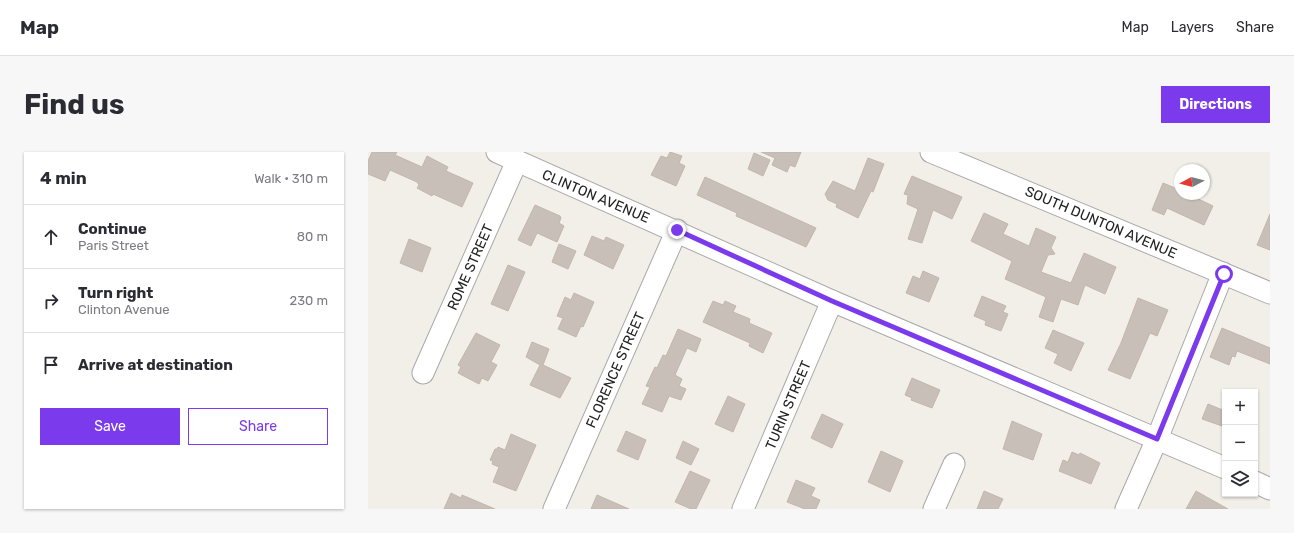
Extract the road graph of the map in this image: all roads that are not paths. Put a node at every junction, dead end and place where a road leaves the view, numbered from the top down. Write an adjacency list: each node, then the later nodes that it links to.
1 (497, 152): 3 (street, CLINTON AVENUE)
2 (931, 152): 5 (street, SOUTH DUNTON AVENUE)
3 (517, 161): 4 (street, CLINTON AVENUE); 8 (street, ROME STREET)
4 (677, 230): 7 (street, CLINTON AVENUE); 14 (street, FLORENCE STREET)
5 (1224, 274): 6 (street, SOUTH DUNTON AVENUE); 9 (street)
6 (1270, 293)
7 (832, 301): 9 (street, CLINTON AVENUE); 15 (street, TURIN STREET)
8 (423, 374)
9 (1157, 439): 11 (street, CLINTON AVENUE); 17 (street)
10 (954, 464): 16 (street)
11 (1222, 467)
12 (1258, 483): 13 (street)
13 (1270, 489)
14 (554, 509)
15 (743, 509)
16 (934, 509)
17 (1126, 509)

